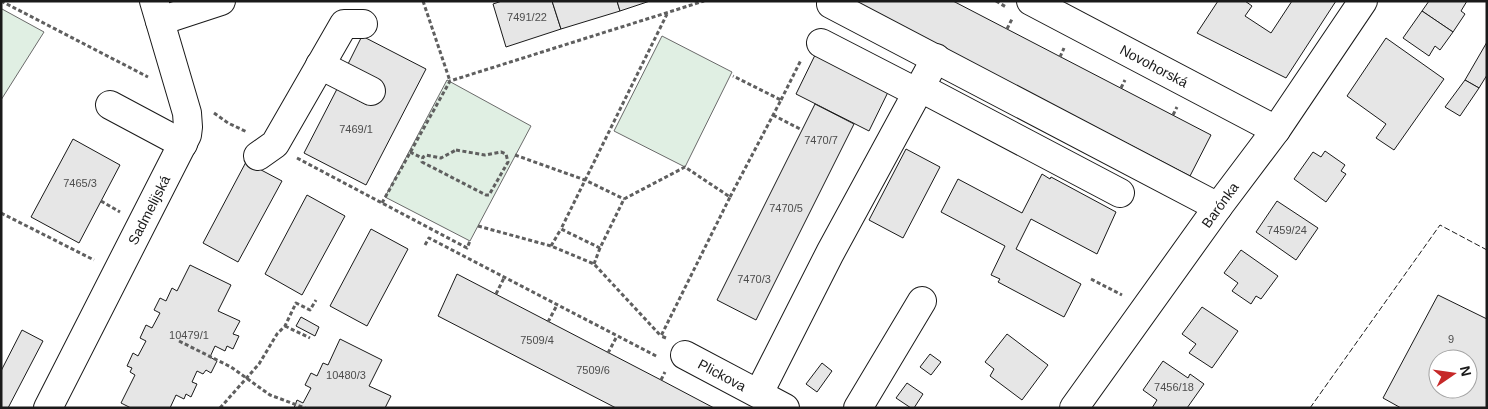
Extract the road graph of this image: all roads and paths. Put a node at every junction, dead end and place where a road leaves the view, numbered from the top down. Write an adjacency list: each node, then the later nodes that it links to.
1 (1, 1): 15 (path)
2 (221, 1): 8 (street)
3 (423, 1): 16 (path)
4 (704, 1): 9 (path)
5 (1031, 1): 23 (street, Novohorská)
6 (1363, 1): 23 (street, Barónka)
7 (831, 4): 12 (street)
8 (157, 11): 24 (street, Sadmelijská)
9 (667, 14): 16 (path); 29 (path)
10 (363, 24): 13 (street)
11 (821, 43): 17 (street)
12 (936, 58): 17 (street); 35 (street)
13 (320, 65): 18 (street); 25 (street)
14 (733, 76): 21 (path)
15 (156, 80)
16 (450, 81): 26 (path)
17 (919, 90): 30 (street); 64 (street)
18 (371, 92)
19 (110, 105): 24 (street)
20 (212, 111): 25 (path)
21 (773, 114): 22 (path); 31 (path)
22 (802, 130)
23 (1276, 130): 35 (street, Barónka)
24 (183, 144): 65 (street, Sadmelijská)
25 (266, 150): 34 (path)
26 (410, 152): 28 (path); 34 (path)
27 (515, 155): 29 (path)
28 (422, 158): 28 (path)
29 (585, 180): 32 (path); 39 (path)
30 (1120, 193)
31 (730, 197): 32 (path); 58 (path)
32 (624, 199): 44 (path)
33 (101, 201): 37 (path)
34 (382, 203): 43 (path)
35 (1218, 207): 70 (street, Barónka)
36 (1, 213): 46 (path)
37 (122, 213)
38 (478, 226): 42 (path)
39 (561, 229): 42 (path); 44 (path)
40 (470, 241): 43 (path)
41 (425, 245): 45 (path)
42 (551, 246): 47 (path)
43 (467, 248): 45 (path)
44 (600, 248): 47 (path)
45 (463, 256): 48 (path)
46 (97, 261)
47 (594, 264): 58 (path)
48 (504, 278): 50 (path); 54 (path)
49 (1091, 279): 51 (path)
50 (496, 294)
51 (1123, 296)
52 (316, 300): 56 (path)
53 (922, 301): 69 (street)
54 (557, 305): 55 (path); 57 (path)
55 (548, 322)
56 (285, 326): 59 (path); 63 (path)
57 (617, 336): 61 (path); 62 (path)
58 (661, 336): 61 (path)
59 (310, 338)
60 (179, 341): 63 (path)
61 (672, 351): 64 (street, Plickova)
62 (608, 353)
63 (248, 378): 66 (path); 67 (path)
64 (759, 393): 68 (street, Plickova)
65 (48, 408)
66 (220, 408)
67 (305, 408)
68 (785, 408)
69 (858, 408)
70 (1074, 408)

